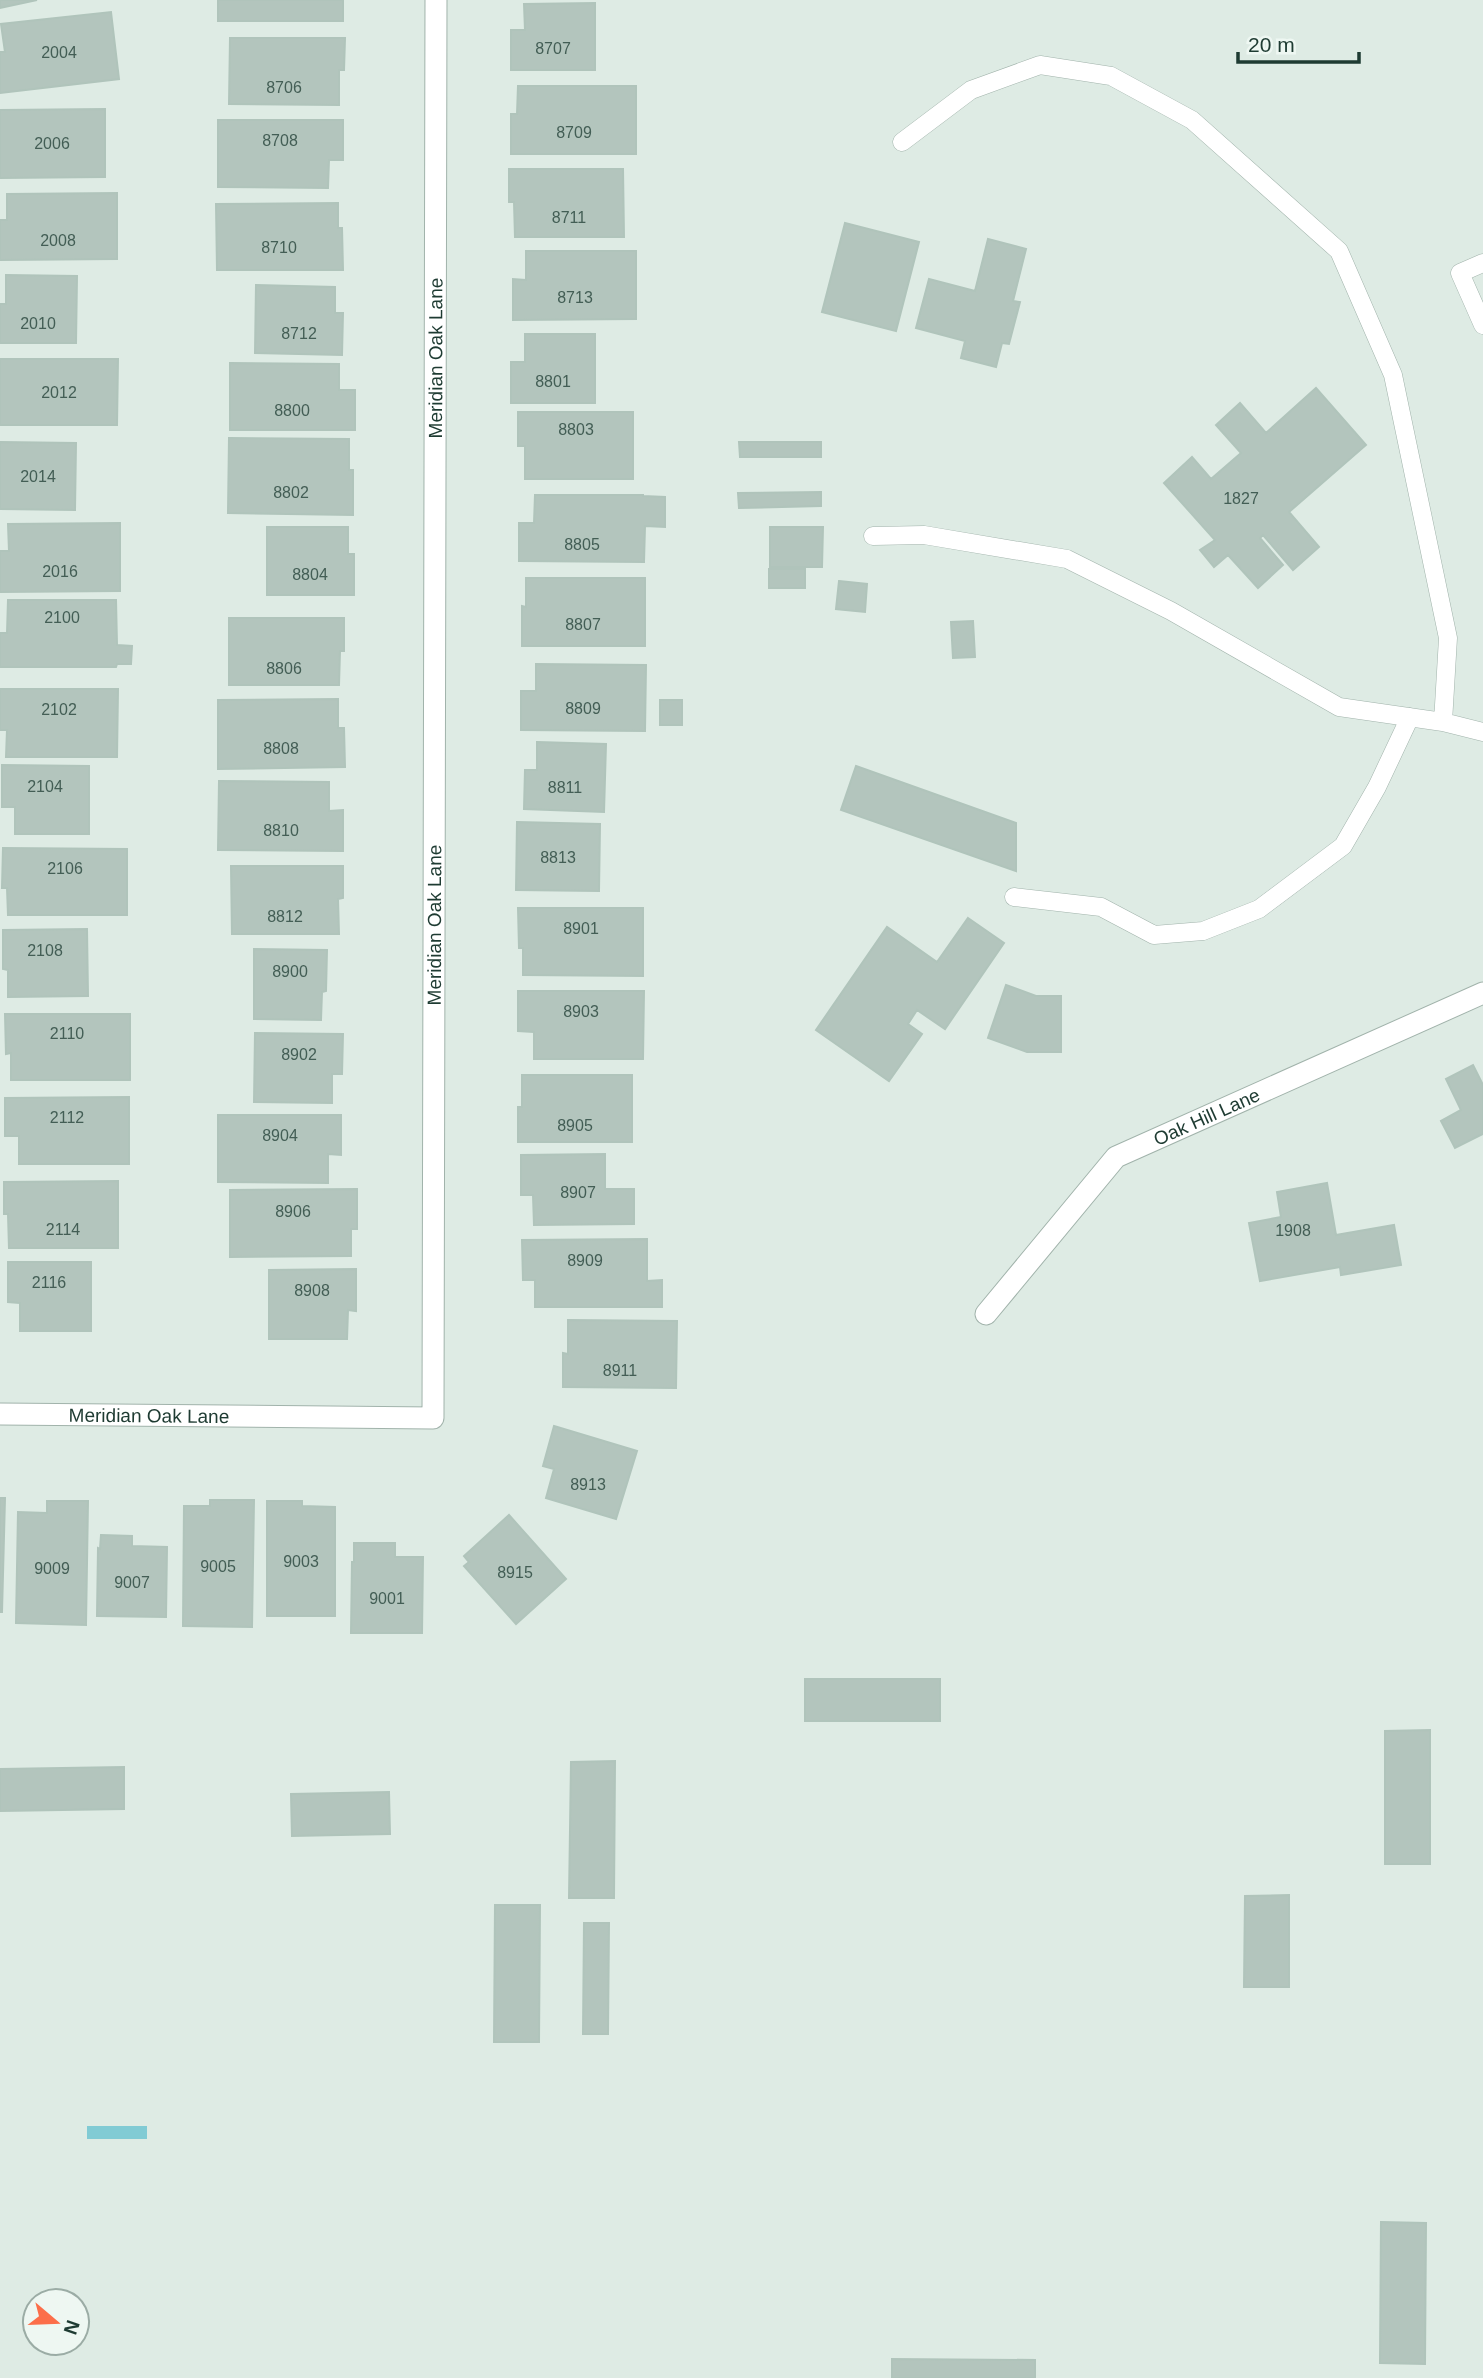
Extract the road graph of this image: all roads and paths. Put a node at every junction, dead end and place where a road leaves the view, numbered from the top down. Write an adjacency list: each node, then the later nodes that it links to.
1 (436, 0): 12 (street, Meridian Oak Lane)
2 (902, 142): 7 (lane)
3 (1483, 263): 4 (lane)
4 (1483, 324)
5 (873, 536): 6 (lane)
6 (1410, 718): 7 (lane); 9 (lane)
7 (1443, 722): 8 (lane)
8 (1483, 732)
9 (1014, 897)
10 (1483, 993): 11 (street, Oak Hill Lane)
11 (986, 1314)
12 (0, 1414)

